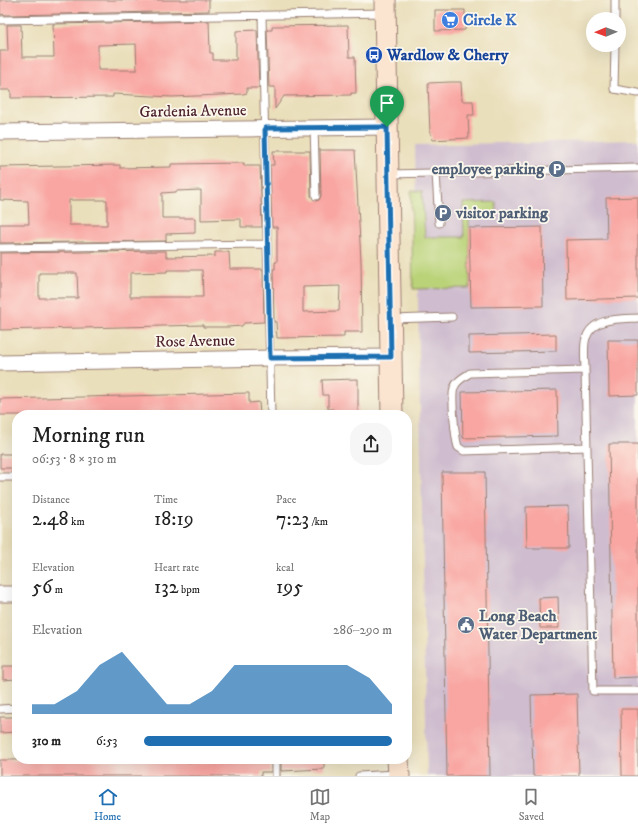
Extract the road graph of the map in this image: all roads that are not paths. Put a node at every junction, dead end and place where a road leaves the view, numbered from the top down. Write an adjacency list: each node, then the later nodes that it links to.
1 (615, 0): 3 (lane)
2 (386, 6): 4 (lane); 9 (main road)
3 (615, 12)
4 (262, 15): 5 (lane); 10 (lane)
5 (0, 20)
6 (615, 52): 7 (lane)
7 (638, 93)
8 (314, 127): 9 (street, Gardenia Avenue); 10 (street, Gardenia Avenue); 15 (lane)
9 (387, 127): 14 (main road)
10 (265, 128): 11 (street, Gardenia Avenue); 17 (lane)
11 (0, 132)
12 (638, 168): 13 (lane)
13 (436, 173): 14 (lane); 16 (lane)
14 (388, 174): 21 (main road)
15 (316, 196)
16 (439, 223)
17 (267, 244): 18 (lane); 23 (lane)
18 (0, 248)
19 (452, 317): 21 (lane)
20 (638, 318): 25 (lane)
21 (390, 319): 22 (main road)
22 (391, 357): 23 (street, Rose Avenue); 27 (main road)
23 (270, 358): 24 (street, Rose Avenue); 26 (lane)
24 (0, 363)
25 (585, 370): 28 (lane); 28 (lane)
26 (271, 410)
27 (392, 410)
28 (587, 447): 33 (lane)
29 (0, 477): 30 (lane)
30 (12, 477)
31 (0, 594): 32 (street)
32 (12, 594)
33 (638, 691)
34 (12, 708): 35 (lane)
35 (0, 709)
36 (276, 764): 38 (lane)
37 (399, 770): 39 (lane)
38 (276, 776)
39 (359, 776)

